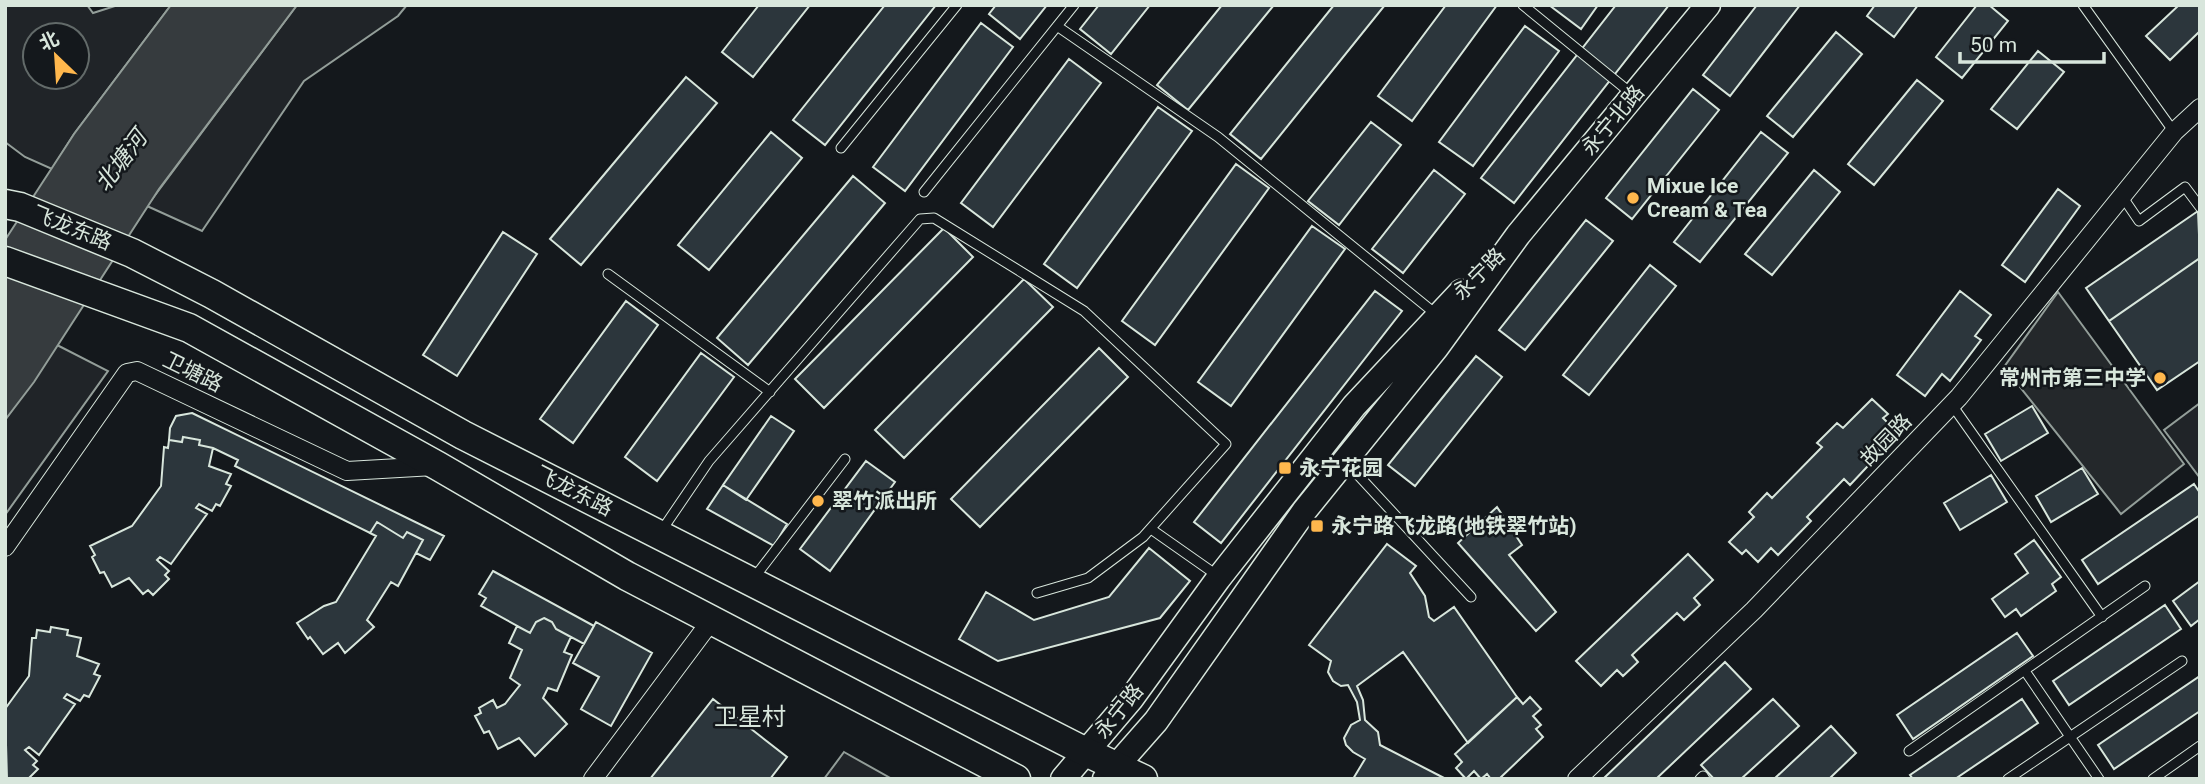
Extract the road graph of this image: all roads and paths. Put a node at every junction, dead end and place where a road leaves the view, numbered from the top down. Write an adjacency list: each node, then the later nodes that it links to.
1 (957, 5): 10 (lane)
2 (1074, 5): 6 (lane)
3 (1523, 5): 7 (lane)
4 (1708, 5): 7 (main road, 永宁北路)
5 (2083, 5): 9 (lane)
6 (1057, 26): 11 (lane); 18 (lane)
7 (1634, 95): 15 (main road, 永宁北路)
8 (2200, 108): 9 (street, 故园路)
9 (2174, 132): 12 (street, 故园路)
10 (841, 148)
11 (924, 192)
12 (2122, 196): 14 (lane); 20 (street, 故园路)
13 (10, 200): 25 (main road, 飞龙东路)
14 (2200, 208)
15 (1518, 235): 18 (main road, 永宁路); 22 (main road, 永宁路)
16 (5, 261): 23 (main road)
17 (608, 274): 19 (lane)
18 (1438, 316): 27 (main road, 永宁路)
19 (770, 392): 24 (lane); 25 (lane)
20 (1952, 405): 32 (lane); 45 (street, 故园路)
21 (845, 460): 28 (lane)
22 (1345, 461): 31 (lane); 40 (main road, 永宁路)
23 (438, 466): 26 (street, 卫塘路); 33 (main road)
24 (1151, 529): 27 (lane); 30 (lane)
25 (659, 535): 28 (main road, 飞龙东路)
26 (5, 547)
27 (1219, 577): 39 (main road, 永宁路)
28 (751, 582): 39 (main road, 飞龙东路)
29 (2145, 586): 32 (lane)
30 (1037, 593)
31 (1471, 597)
32 (2102, 617): 35 (lane)
33 (711, 621): 41 (street); 42 (main road)
34 (2182, 661): 36 (lane)
35 (2025, 671): 36 (lane); 38 (lane)
36 (2070, 737): 46 (lane); 47 (lane)
37 (2200, 746): 48 (lane)
38 (1909, 751)
39 (1086, 752): 40 (main road, 飞龙东路); 43 (main road, 永宁路)
40 (1111, 772): 44 (main road, 飞龙东路)
41 (593, 779)
42 (1016, 779)
43 (1063, 779)
44 (1143, 779)
45 (1577, 779)
46 (2008, 779)
47 (2099, 779)
48 (2153, 779)

